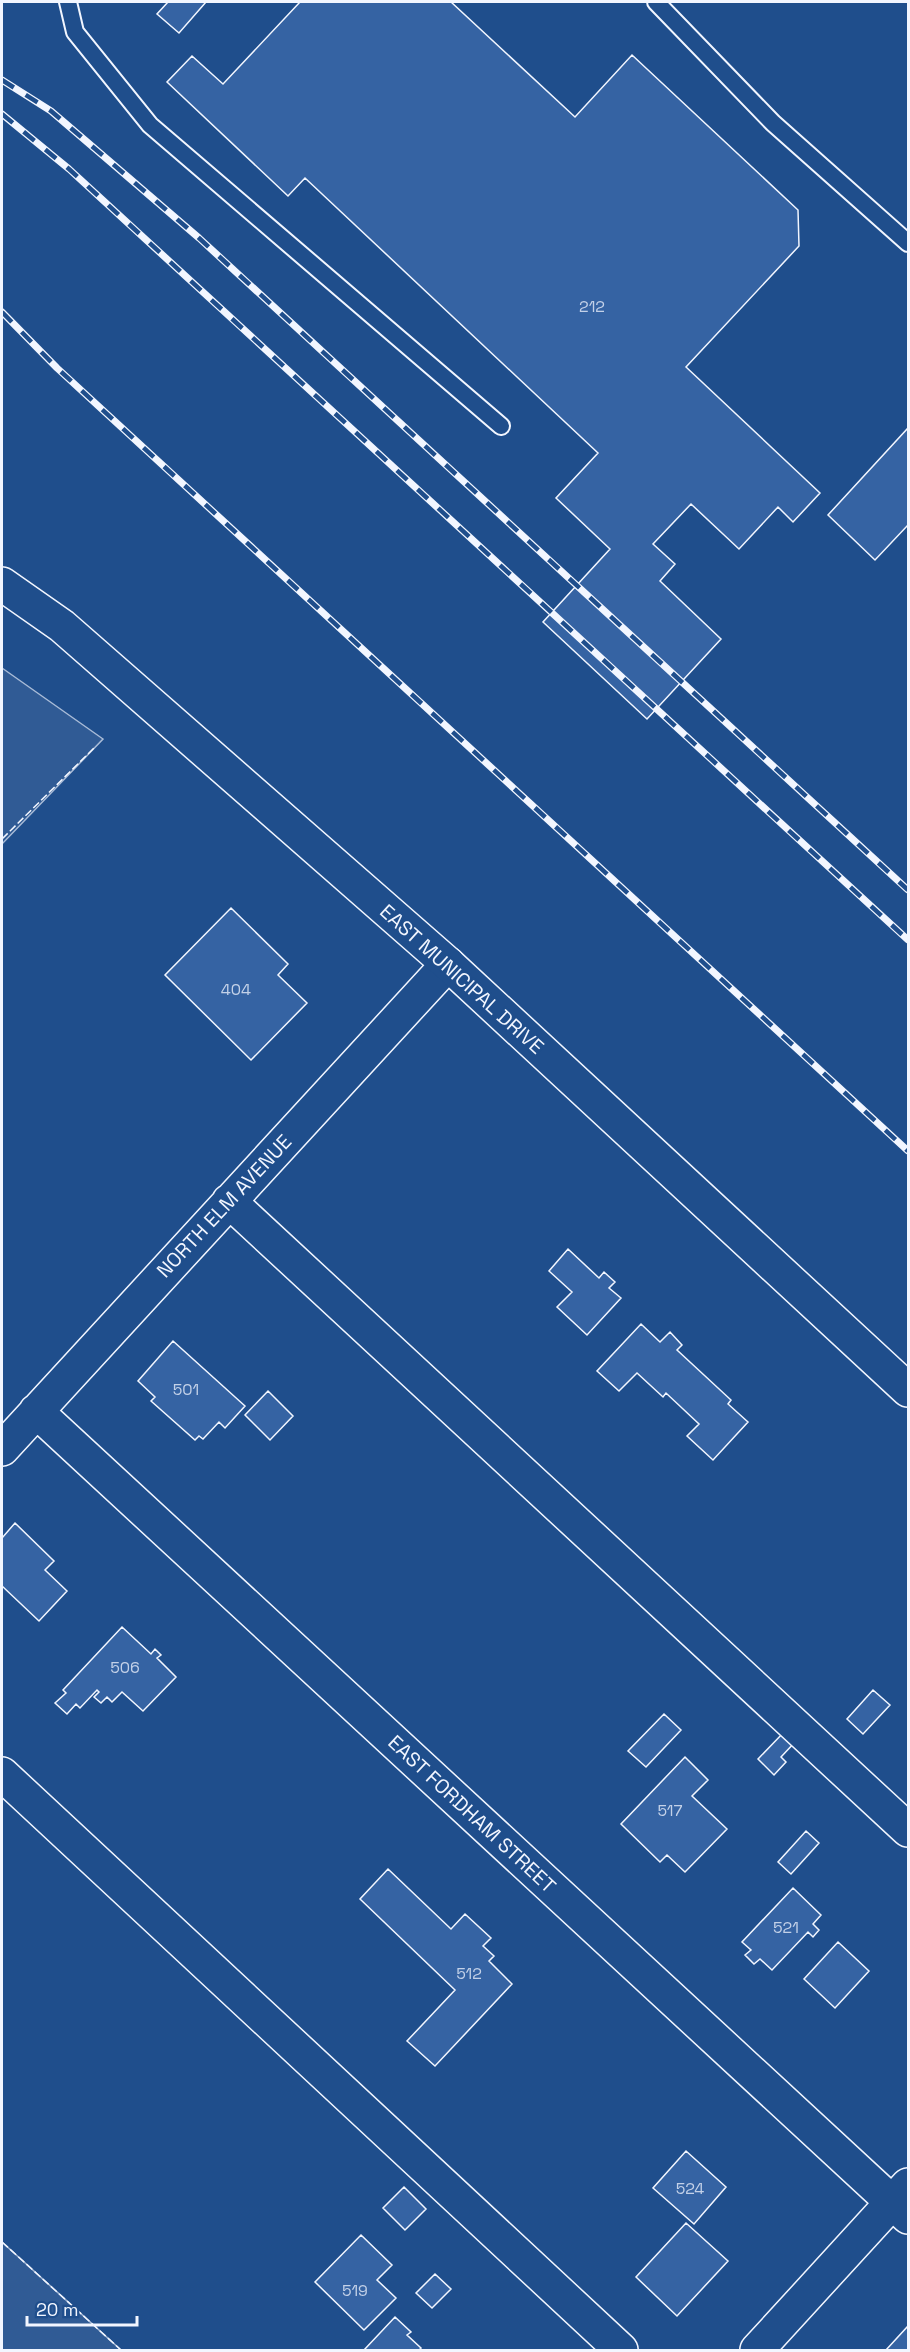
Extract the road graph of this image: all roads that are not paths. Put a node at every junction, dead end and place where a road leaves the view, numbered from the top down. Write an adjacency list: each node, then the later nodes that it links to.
1 (68, 2): 4 (lane)
2 (656, 2): 3 (lane)
3 (909, 243)
4 (501, 426)
5 (2, 584): 6 (street, EAST MUNICIPAL DRIVE)
6 (448, 964): 7 (street, NORTH ELM AVENUE); 8 (street, EAST MUNICIPAL DRIVE)
7 (229, 1201): 9 (street, NORTH ELM AVENUE); 12 (street)
8 (909, 1390)
9 (36, 1411): 10 (street, NORTH ELM AVENUE); 13 (street, EAST FORDHAM STREET)
10 (2, 1449)
11 (2, 1774): 14 (street)
12 (909, 1830)
13 (903, 2202): 15 (street)
14 (621, 2350)
15 (756, 2350)

